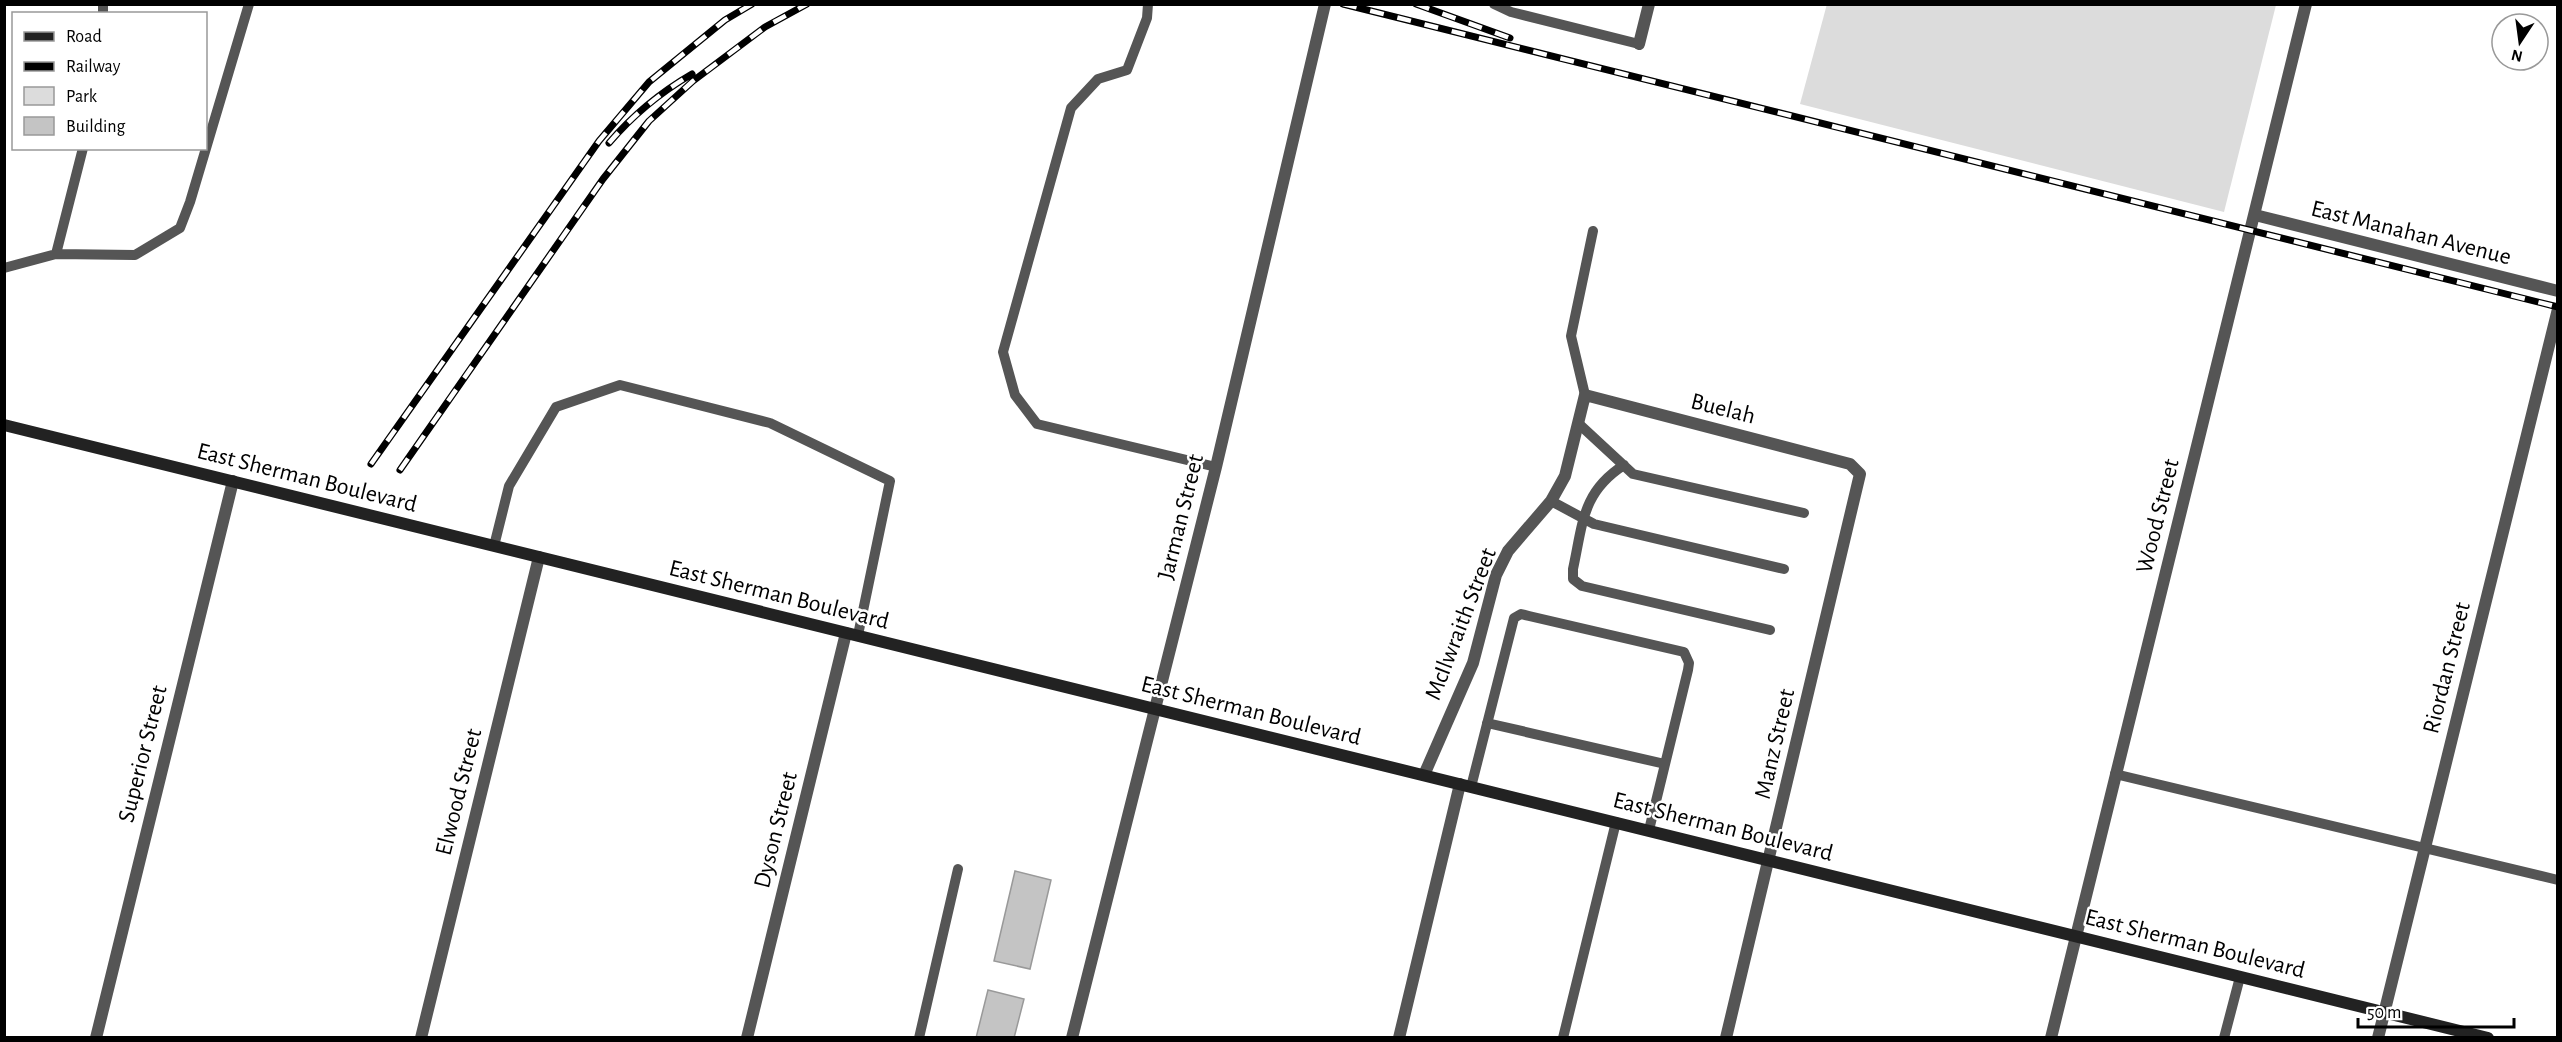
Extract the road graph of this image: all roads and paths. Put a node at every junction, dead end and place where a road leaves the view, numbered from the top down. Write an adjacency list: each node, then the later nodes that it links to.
1 (249, 4): 8 (lane)
2 (1148, 4): 22 (lane)
3 (1325, 4): 22 (street, Jarman Street)
4 (1494, 4): 7 (lane)
5 (1649, 4): 7 (street)
6 (2306, 4): 11 (street, Wood Street)
7 (1640, 44)
8 (207, 145)
9 (82, 150): 13 (lane)
10 (205, 150): 13 (lane)
11 (2254, 215): 15 (street, East Manahan Avenue); 35 (street, Wood Street)
12 (1593, 231): 17 (lane)
13 (56, 254): 14 (lane)
14 (4, 268)
15 (2558, 291)
16 (2558, 309): 40 (street, Riordan Street)
17 (1585, 395): 18 (street, McIlwraith Street); 20 (street, Buelah)
18 (1579, 424): 21 (lane); 24 (street, McIlwraith Street)
19 (4, 425): 23 (main road, East Sherman Boulevard)
20 (1850, 464): 41 (street, Manz Street)
21 (1624, 465): 25 (lane); 26 (lane)
22 (1216, 467): 32 (street, Jarman Street)
23 (232, 481): 27 (main road, East Sherman Boulevard); 47 (street, Superior Street)
24 (1551, 501): 26 (lane); 36 (street, McIlwraith Street)
25 (1804, 513)
26 (1584, 519): 29 (lane); 30 (lane)
27 (494, 546): 28 (main road, East Sherman Boulevard); 31 (lane)
28 (539, 557): 31 (main road, East Sherman Boulevard); 48 (street, Elwood Street)
29 (1784, 569)
30 (1770, 630)
31 (852, 634): 32 (main road, East Sherman Boulevard); 49 (street, Dyson Street)
32 (1154, 709): 36 (main road, East Sherman Boulevard); 51 (street, Jarman Street)
33 (1486, 723): 34 (lane); 34 (lane); 37 (lane)
34 (1665, 764): 39 (lane)
35 (2115, 774): 40 (lane); 44 (street, Wood Street)
36 (1424, 775): 37 (main road, East Sherman Boulevard)
37 (1466, 785): 38 (main road, East Sherman Boulevard); 52 (street)
38 (1616, 822): 39 (main road, East Sherman Boulevard); 53 (lane)
39 (1648, 830): 41 (main road, East Sherman Boulevard)
40 (2424, 849): 43 (lane); 46 (street, Riordan Street)
41 (1769, 860): 44 (main road, East Sherman Boulevard); 54 (street, Manz Street)
42 (958, 869): 50 (lane)
43 (2558, 880)
44 (2075, 936): 45 (main road, East Sherman Boulevard); 55 (street, Wood Street)
45 (2240, 976): 46 (main road, East Sherman Boulevard); 56 (lane)
46 (2384, 1012): 57 (street, Riordan Street); 58 (main road, East Sherman Boulevard)
47 (96, 1038)
48 (421, 1038)
49 (747, 1038)
50 (919, 1038)
51 (1072, 1038)
52 (1399, 1038)
53 (1563, 1038)
54 (1726, 1038)
55 (2051, 1038)
56 (2224, 1038)
57 (2378, 1038)
58 (2488, 1038)

